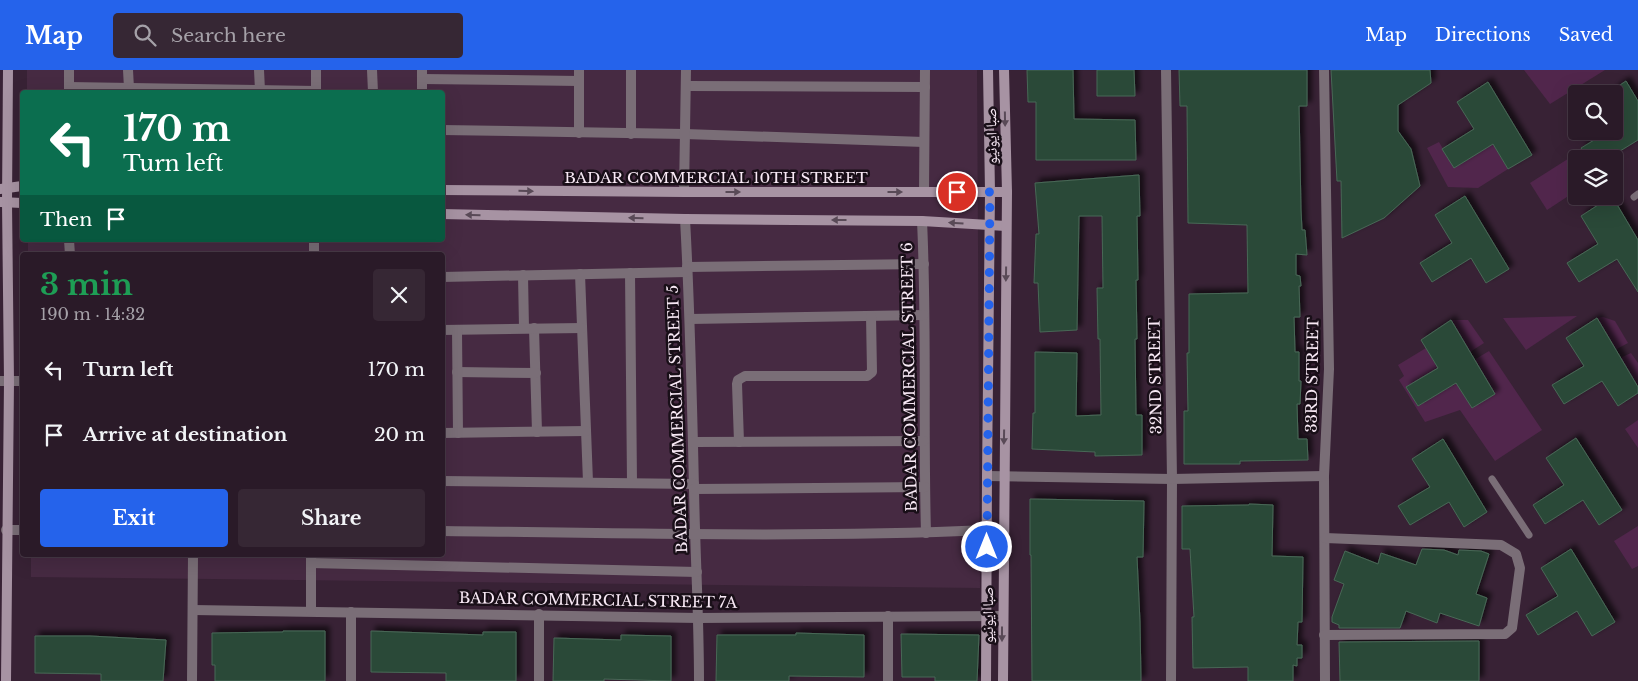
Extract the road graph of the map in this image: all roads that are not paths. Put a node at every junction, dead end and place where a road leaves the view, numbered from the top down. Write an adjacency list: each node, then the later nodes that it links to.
1 (8, 70): 31 (main road)
2 (70, 70): 20 (street)
3 (128, 70): 19 (street)
4 (259, 70): 21 (street)
5 (316, 70): 22 (street)
6 (372, 70): 23 (street)
7 (579, 70): 16 (street)
8 (630, 70): 27 (street)
9 (686, 70): 17 (street)
10 (925, 70): 18 (street)
11 (988, 70): 35 (main road, صبا ایونیو)
12 (1004, 70): 36 (main road, صبا ایونیو, one-way to 36)
13 (1166, 70): 71 (street, 32ND STREET)
14 (1324, 70): 69 (street, 33RD STREET)
15 (422, 75): 16 (street); 24 (street)
16 (579, 81): 26 (street)
17 (686, 86): 18 (street); 28 (street)
18 (925, 87): 29 (street)
19 (129, 88): 20 (street); 21 (street)
20 (69, 90)
21 (260, 90)
22 (316, 90)
23 (372, 90)
24 (422, 90)
25 (445, 130): 26 (street)
26 (579, 133): 27 (street)
27 (632, 134): 28 (street)
28 (685, 134): 29 (street); 33 (street)
29 (924, 142): 34 (street)
30 (20, 186): 31 (main road)
31 (4, 189): 37 (main road)
32 (445, 190): 33 (main road, BADAR COMMERCIAL 10TH STREET, one-way to 33)
33 (684, 192): 34 (main road, BADAR COMMERCIAL 10TH STREET, one-way to 34)
34 (924, 192): 35 (main road, BADAR COMMERCIAL 10TH STREET)
35 (990, 192): 36 (main road, BADAR COMMERCIAL 10TH STREET); 42 (main road, صبا ایونیو)
36 (1007, 192): 43 (main road, صبا ایونیو)
37 (4, 202): 38 (main road); 60 (main road)
38 (20, 203)
39 (445, 214): 40 (main road, one-way to 39)
40 (685, 219): 41 (main road, one-way to 40); 45 (street, BADAR COMMERCIAL STREET 5)
41 (922, 221): 42 (main road, one-way to 41); 44 (street, BADAR COMMERCIAL STREET 6)
42 (989, 225): 43 (main road); 68 (main road, صبا ایونیو)
43 (1006, 226): 70 (main road, صبا ایونیو, one-way to 70)
44 (924, 264): 45 (street); 50 (street, BADAR COMMERCIAL STREET 6)
45 (687, 269): 46 (street); 52 (street, BADAR COMMERCIAL STREET 5)
46 (630, 273): 47 (street); 75 (street)
47 (580, 274): 48 (street); 54 (street)
48 (523, 275): 49 (street); 53 (street)
49 (445, 277)
50 (924, 315): 51 (street); 65 (street, BADAR COMMERCIAL STREET 6)
51 (871, 316): 52 (street); 67 (street)
52 (690, 319): 66 (street, BADAR COMMERCIAL STREET 5)
53 (529, 328): 54 (street); 56 (street); 58 (street)
54 (582, 328): 61 (street)
55 (445, 330): 56 (street)
56 (456, 330): 57 (street)
57 (457, 372): 58 (street); 63 (street)
58 (536, 373): 62 (street)
59 (20, 380): 60 (street)
60 (4, 381): 78 (main road)
61 (586, 431): 62 (street); 74 (street)
62 (537, 432): 63 (street)
63 (458, 433): 64 (street)
64 (445, 434)
65 (924, 441): 67 (street); 77 (street, BADAR COMMERCIAL STREET 6)
66 (693, 442): 67 (street); 76 (street, BADAR COMMERCIAL STREET 5)
67 (739, 442)
68 (987, 476): 70 (street); 80 (main road, صبا ایونیو)
69 (1324, 476): 71 (street); 85 (street, 33RD STREET)
70 (1004, 477): 71 (street); 95 (main road, صبا ایونیو)
71 (1172, 479): 106 (street, 32ND STREET)
72 (1492, 479): 84 (lane)
73 (445, 481): 74 (street)
74 (588, 482): 75 (street)
75 (632, 483): 76 (street)
76 (694, 486): 77 (street); 83 (street, BADAR COMMERCIAL STREET 5)
77 (925, 487): 82 (street, BADAR COMMERCIAL STREET 6)
78 (6, 530): 79 (street); 98 (main road)
79 (20, 530)
80 (987, 530): 82 (street); 93 (main road, صبا ایونیو)
81 (445, 531): 83 (street)
82 (926, 533): 83 (street)
83 (695, 534): 88 (street, BADAR COMMERCIAL STREET 5)
84 (1529, 535)
85 (1325, 538): 97 (street, 33RD STREET); 97 (street)
86 (193, 557): 89 (street)
87 (311, 559): 88 (street); 90 (street)
88 (697, 572): 96 (street, BADAR COMMERCIAL STREET 5)
89 (193, 610): 90 (street, BADAR COMMERCIAL STREET 7A); 99 (street)
90 (311, 611): 91 (street, BADAR COMMERCIAL STREET 7A)
91 (351, 612): 92 (street, BADAR COMMERCIAL STREET 7A); 100 (street)
92 (539, 614): 96 (street, BADAR COMMERCIAL STREET 7A); 101 (street)
93 (986, 615): 94 (street, BADAR COMMERCIAL STREET 7A); 95 (street, BADAR COMMERCIAL STREET 7A); 104 (main road, صبا ایونیو)
94 (888, 616): 96 (street, BADAR COMMERCIAL STREET 7A); 103 (street)
95 (1002, 616): 105 (main road, صبا ایونیو, one-way to 105)
96 (699, 618): 102 (street, BADAR COMMERCIAL STREET 5)
97 (1324, 634): 107 (street, 33RD STREET)
98 (6, 681)
99 (192, 681)
100 (351, 681)
101 (539, 681)
102 (699, 681)
103 (888, 681)
104 (986, 681)
105 (1002, 681)
106 (1172, 681)
107 (1325, 681)

